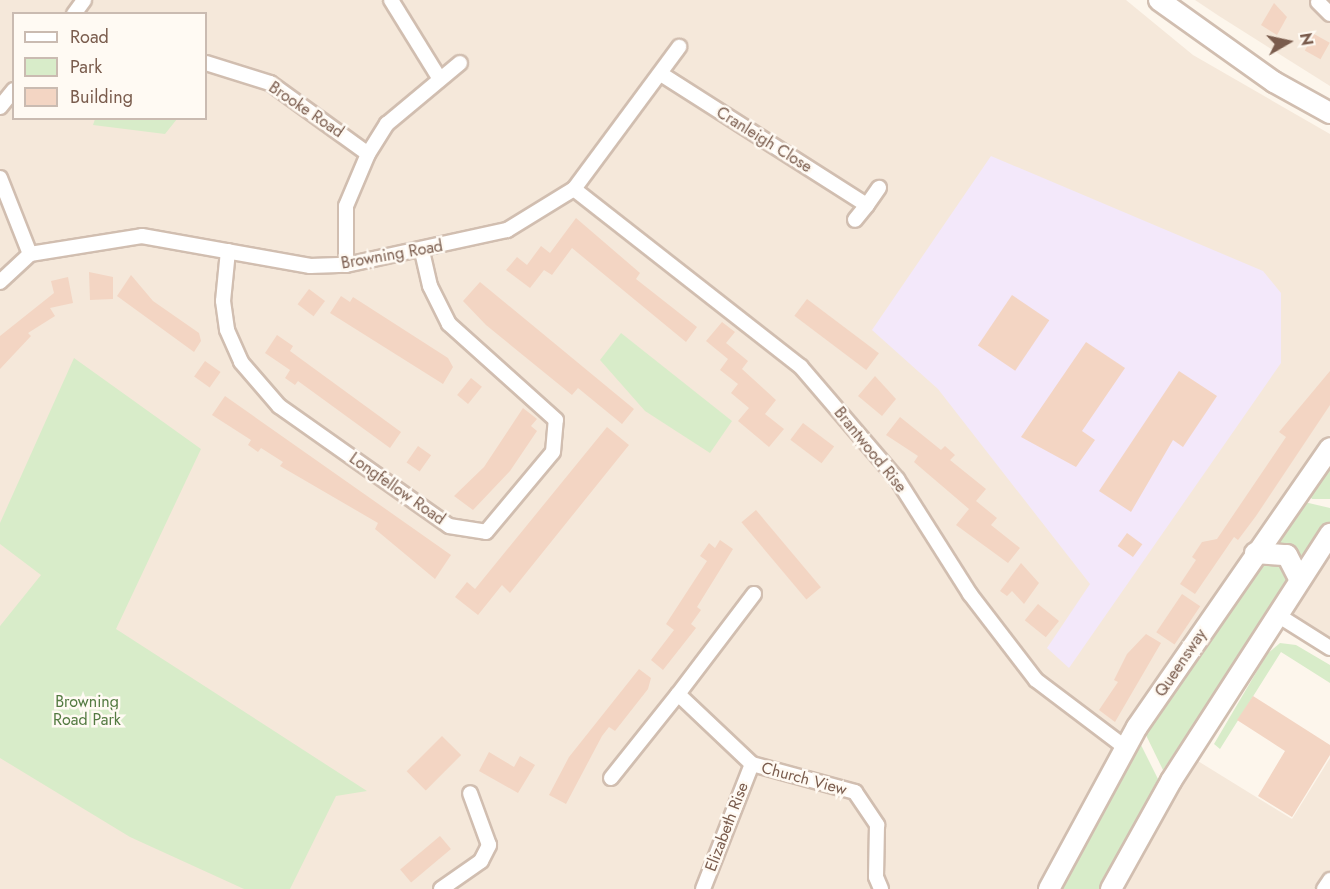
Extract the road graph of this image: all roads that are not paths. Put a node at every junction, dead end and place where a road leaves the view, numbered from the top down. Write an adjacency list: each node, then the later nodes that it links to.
1 (391, 0): 9 (street)
2 (1159, 0): 12 (street)
3 (1318, 2): 4 (street)
4 (1330, 14)
5 (679, 47): 8 (street, Browning Road)
6 (207, 63): 13 (street, Brooke Road)
7 (460, 63): 9 (street)
8 (661, 74): 16 (street, Browning Road); 17 (street, Cranleigh Close)
9 (438, 76): 13 (street)
10 (12, 92): 11 (street)
11 (0, 107)
12 (1330, 113)
13 (368, 154): 22 (street)
14 (0, 178): 21 (street)
15 (879, 188): 17 (street)
16 (574, 189): 20 (street, Browning Road); 32 (street, Brantwood Rise)
17 (867, 205): 18 (street)
18 (855, 220)
19 (228, 251): 20 (street, Longfellow Road); 21 (street, Browning Road); 22 (street, Browning Road)
20 (423, 252): 22 (street, Browning Road)
21 (30, 254): 23 (street)
22 (346, 266)
23 (0, 282)
24 (1330, 448): 26 (street, Queensway)
25 (1330, 534): 27 (street)
26 (1255, 553): 27 (street); 32 (street, Queensway)
27 (1299, 579): 29 (street)
28 (754, 594): 31 (street)
29 (1276, 614): 30 (street); 41 (street)
30 (1330, 648)
31 (678, 694): 33 (street, Church View); 34 (street)
32 (1126, 748): 40 (street, Queensway)
33 (752, 764): 38 (street, Elizabeth Rise); 39 (street, Church View)
34 (611, 778)
35 (470, 793): 37 (street)
36 (1330, 880): 42 (street)
37 (441, 889)
38 (703, 889)
39 (881, 889)
40 (1049, 889)
41 (1111, 889)
42 (1324, 889)

